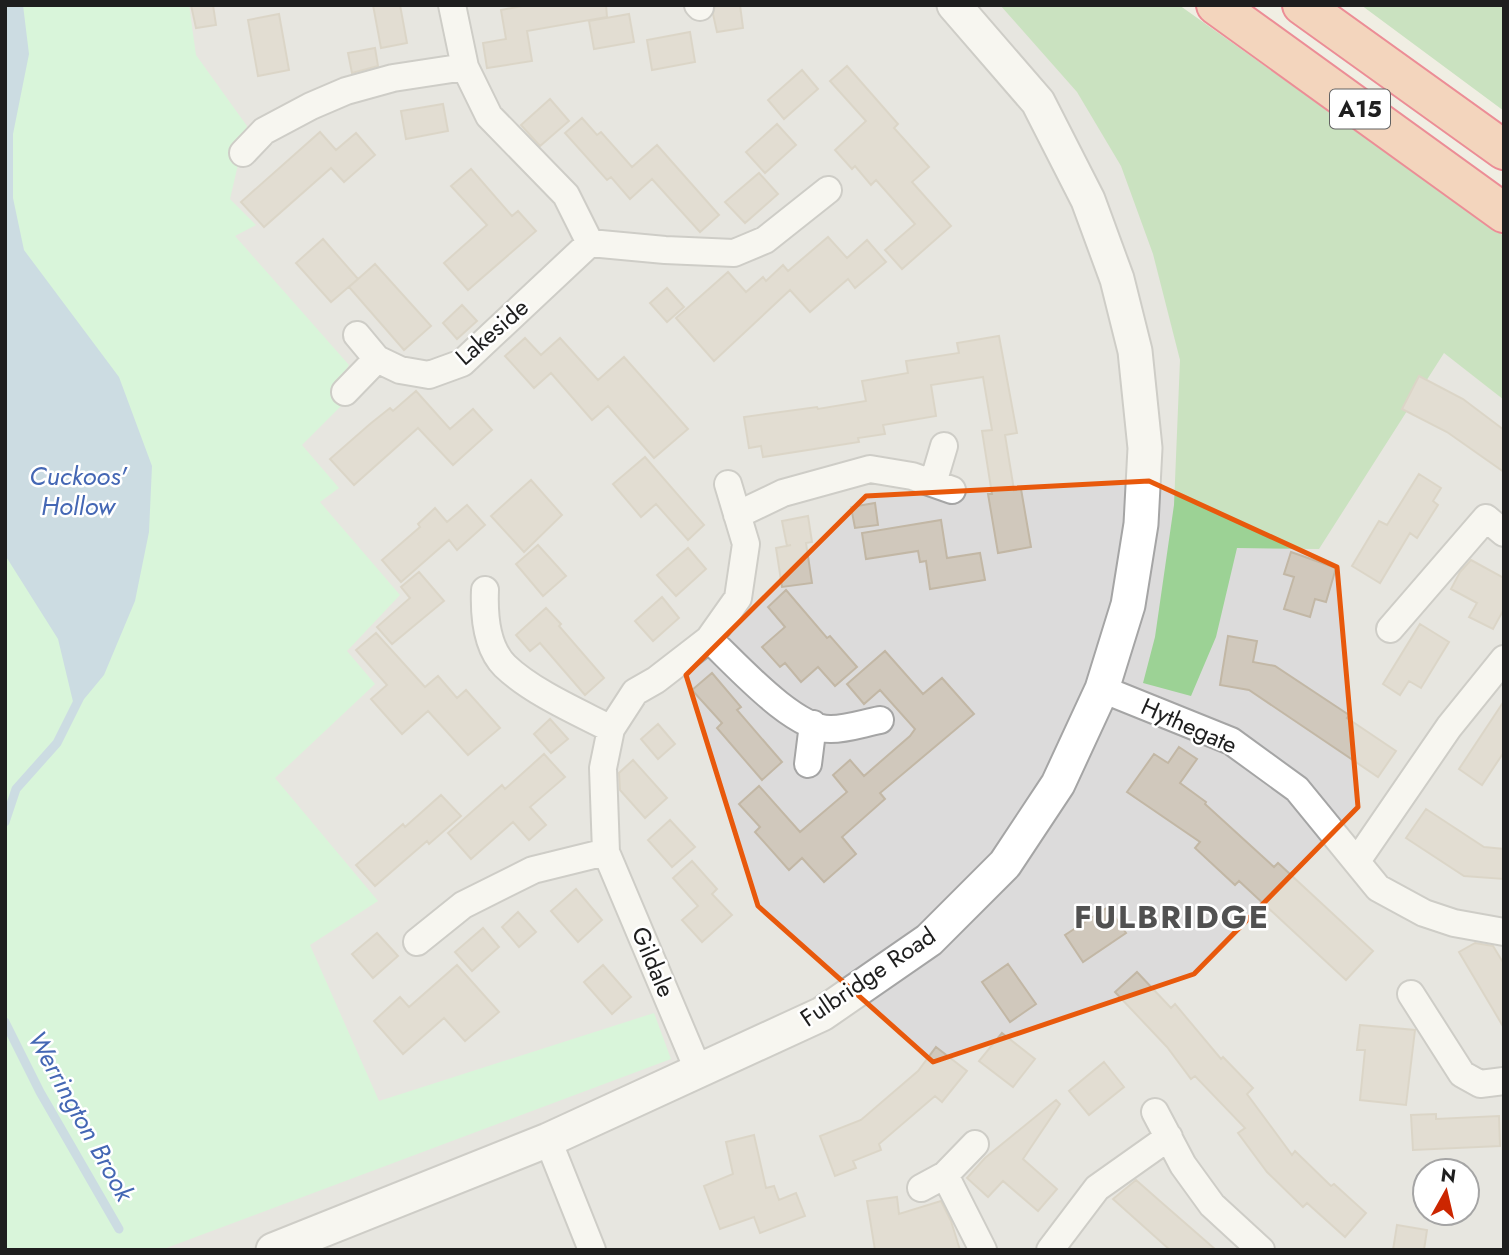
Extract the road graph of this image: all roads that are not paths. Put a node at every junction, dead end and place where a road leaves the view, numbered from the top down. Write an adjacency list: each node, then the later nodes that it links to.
1 (452, 5): 5 (street)
2 (954, 5): 22 (street, Fulbridge Road)
3 (1216, 5): 9 (highway, A15)
4 (1303, 5): 6 (highway, A15)
5 (465, 67): 7 (street); 10 (street)
6 (1504, 150)
7 (243, 153)
8 (828, 190): 10 (street)
9 (1504, 213)
10 (590, 243): 12 (street, Lakeside)
11 (357, 335): 12 (street, Lakeside)
12 (377, 359): 13 (street)
13 (345, 392)
14 (944, 446): 16 (street)
15 (728, 484): 16 (street, Gildale)
16 (737, 515): 20 (street, Gildale)
17 (1504, 533): 19 (street)
18 (485, 590): 25 (street)
19 (1390, 629)
20 (709, 639): 24 (street); 25 (street, Gildale)
21 (1504, 659): 28 (street)
22 (1102, 689): 28 (street, Hythegate); 32 (street, Fulbridge Road)
23 (880, 720): 24 (street)
24 (813, 724): 26 (street)
25 (611, 729): 27 (street, Gildale)
26 (808, 764)
27 (606, 852): 30 (street); 32 (street, Gildale)
28 (1357, 862): 29 (street, Hythegate)
29 (1503, 933)
30 (416, 942)
31 (1410, 994): 33 (street)
32 (699, 1072): 36 (street, Fulbridge Road)
33 (1504, 1081)
34 (1155, 1112): 35 (street)
35 (1169, 1137): 43 (street); 44 (street)
36 (548, 1140): 40 (street, Fulbridge Road); 41 (street)
37 (975, 1144): 38 (street)
38 (945, 1175): 39 (street); 42 (street)
39 (920, 1188)
40 (273, 1250)
41 (592, 1250)
42 (984, 1250)
43 (1050, 1250)
44 (1261, 1250)

